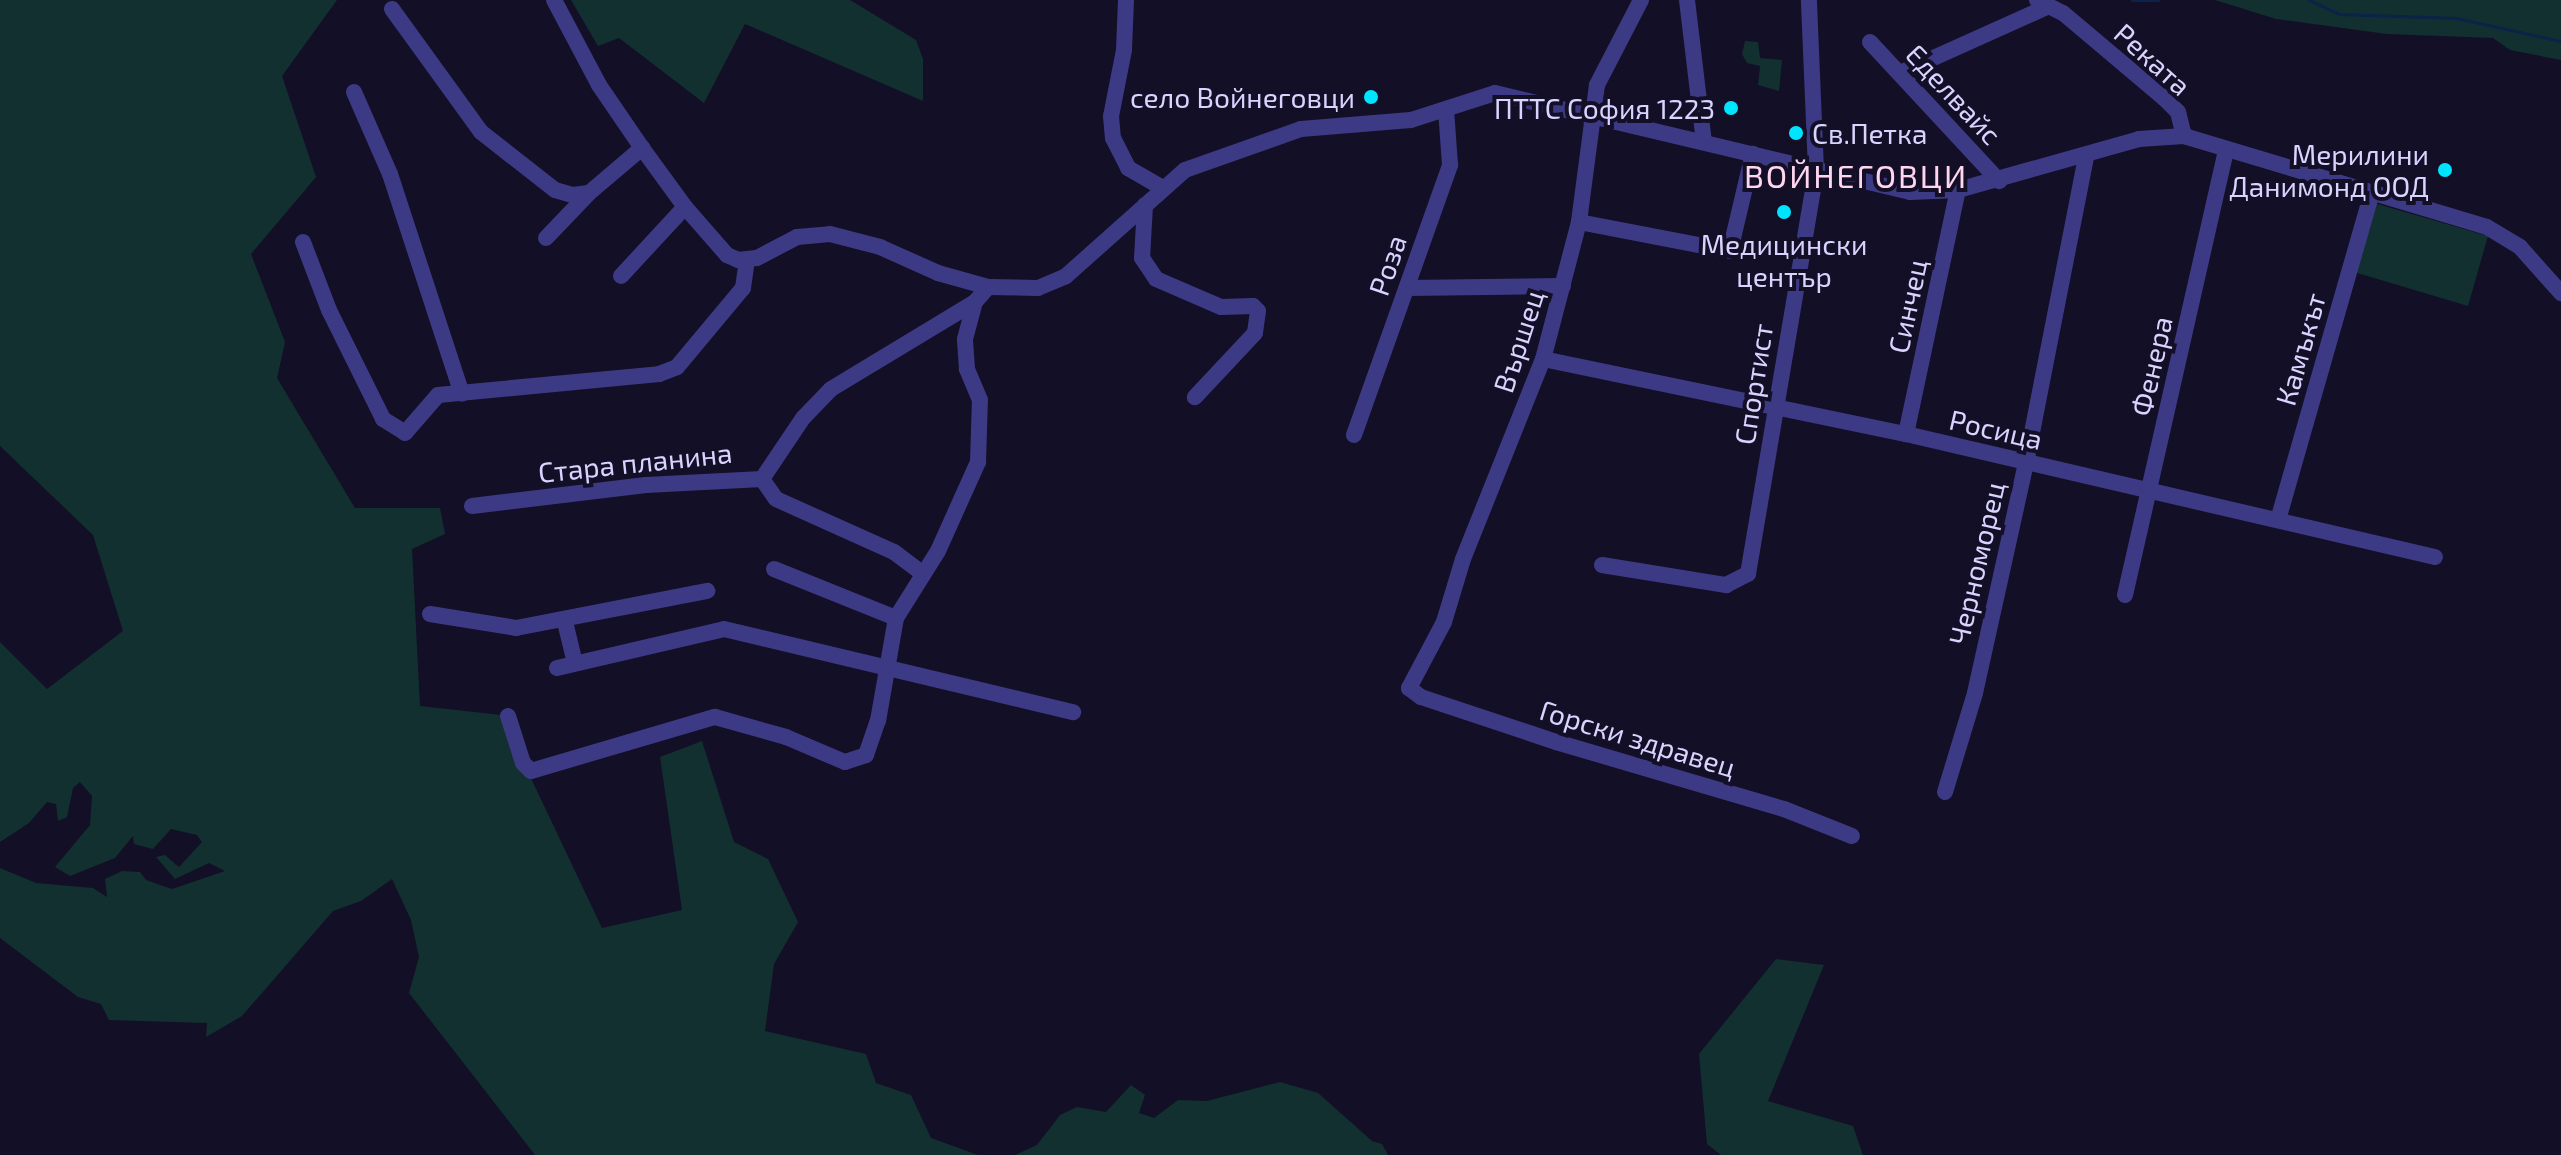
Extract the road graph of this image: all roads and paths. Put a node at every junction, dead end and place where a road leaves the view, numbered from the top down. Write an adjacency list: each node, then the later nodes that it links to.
1 (554, 0): 15 (street)
2 (1126, 0): 21 (street)
3 (1641, 0): 12 (street, Вършец)
4 (1687, 0): 14 (street)
5 (1809, 0): 19 (street, Спортист)
6 (2045, 2): 9 (street); 13 (street, Реката)
7 (392, 9): 23 (street)
8 (1870, 42): 9 (street, Еделвайс)
9 (1900, 73): 20 (street, Еделвайс)
10 (354, 92): 38 (street)
11 (1446, 109): 12 (street); 21 (street); 34 (street, Роза)
12 (1590, 112): 14 (street); 27 (street, Вършец)
13 (2184, 136): 16 (street); 18 (street)
14 (1704, 142): 17 (street)
15 (642, 148): 23 (street); 26 (street)
16 (2226, 149): 24 (street); 45 (street, Фенера)
17 (1753, 154): 19 (street); 27 (street)
18 (2086, 156): 20 (street); 43 (street, Черноморец)
19 (1816, 170): 22 (street); 40 (street, Спортист)
20 (1999, 181): 22 (street)
21 (1162, 188): 25 (street)
22 (1958, 190): 41 (street, Синчец)
23 (589, 193): 28 (street)
24 (2372, 193): 35 (street); 47 (street, Камъкът)
25 (1145, 205): 33 (street); 39 (street)
26 (685, 207): 30 (street); 31 (street)
27 (1579, 222): 32 (street, Вършец)
28 (546, 238)
29 (303, 242): 38 (street)
30 (747, 261): 33 (street); 38 (street)
31 (621, 276)
32 (1563, 286): 34 (street); 37 (street, Вършец)
33 (988, 287): 36 (street)
34 (1407, 288): 42 (street, Роза)
35 (2561, 293)
36 (975, 302): 44 (street, Стара планина); 51 (street)
37 (1543, 359): 40 (street, Росица); 60 (street, Вършец)
38 (462, 394)
39 (1195, 397)
40 (1775, 406): 41 (street, Росица); 49 (street, Спортист)
41 (1906, 434): 43 (street, Росица)
42 (1354, 435)
43 (2026, 463): 45 (street, Росица); 63 (street, Черноморец)
44 (762, 479): 46 (street, Стара планина); 51 (street)
45 (2150, 490): 47 (street, Росица); 53 (street, Фенера)
46 (472, 506)
47 (2278, 520): 48 (street, Росица)
48 (2435, 557)
49 (1602, 565)
50 (774, 569): 55 (street)
51 (923, 574): 55 (street)
52 (707, 591): 56 (street)
53 (2125, 595)
54 (430, 614): 56 (street)
55 (896, 618): 58 (street)
56 (565, 622): 57 (street)
57 (575, 663): 58 (street); 59 (street)
58 (884, 665): 61 (street); 62 (street)
59 (557, 668)
60 (1409, 688): 64 (street, Горски здравец)
61 (1073, 712)
62 (508, 716)
63 (1945, 792)
64 (1852, 836)

